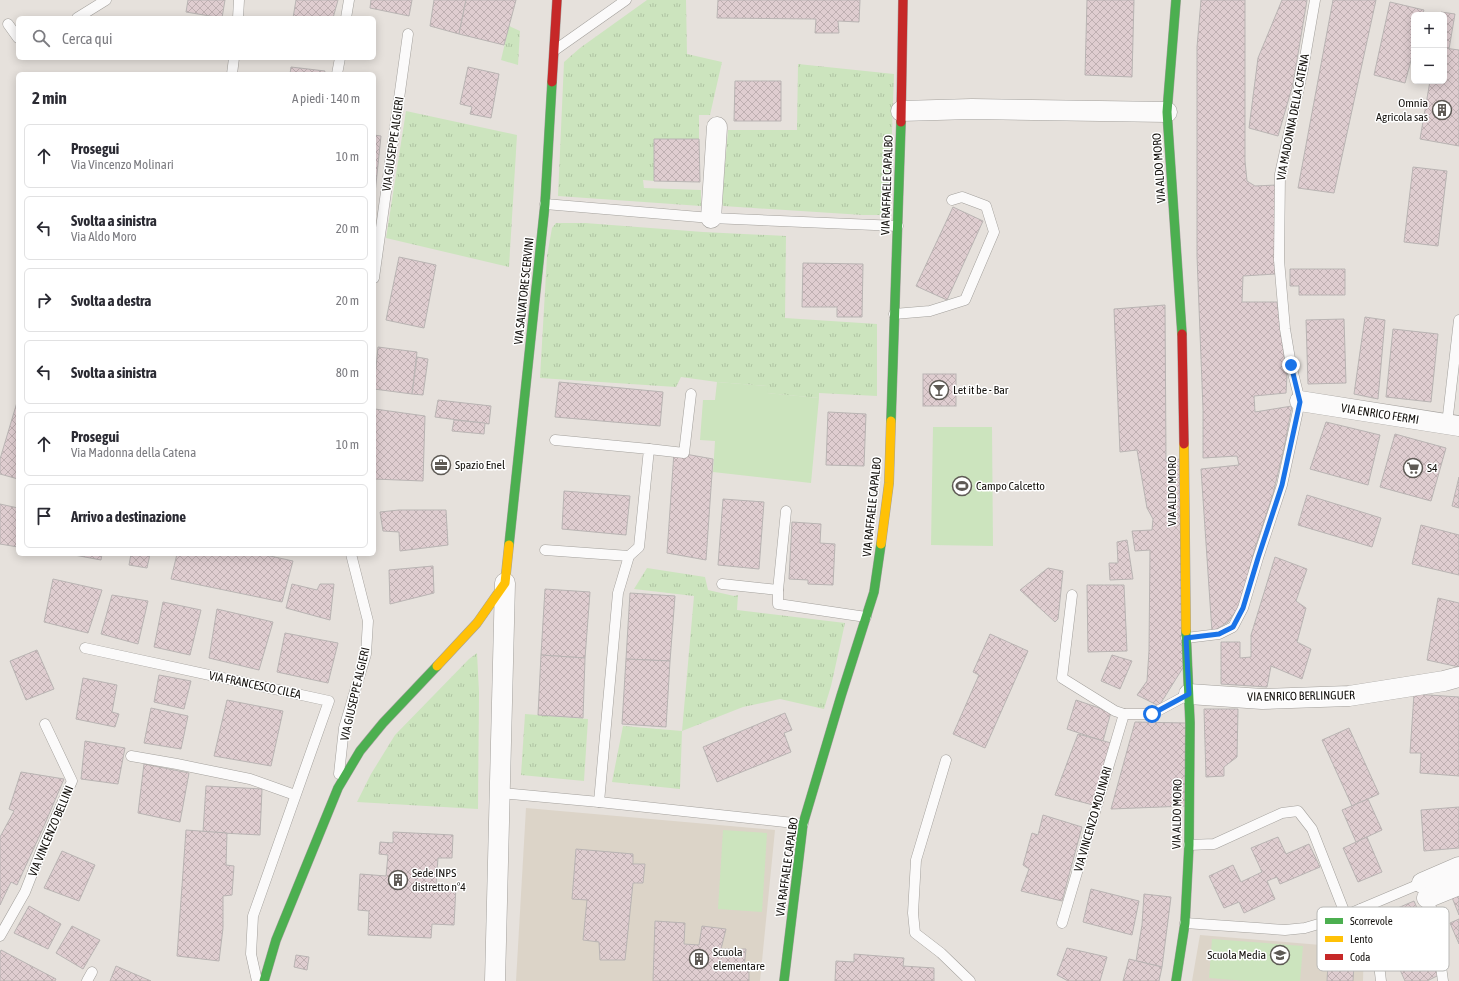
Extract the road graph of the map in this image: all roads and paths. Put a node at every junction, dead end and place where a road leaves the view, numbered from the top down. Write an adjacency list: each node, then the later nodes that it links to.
1 (106, 0): 10 (lane)
2 (239, 0): 11 (lane)
3 (349, 0): 12 (lane)
4 (557, 0): 9 (street, VIA SALVATORE SCERVINI)
5 (626, 0): 9 (lane)
6 (903, 0): 20 (street, VIA RAFFAELE CAPALBO)
7 (1176, 0): 21 (street, VIA ALDO MORO)
8 (1314, 0): 31 (lane, VIA MADONNA DELLA CATENA)
9 (557, 12): 24 (street, VIA SALVATORE SCERVINI)
10 (80, 16)
11 (238, 16)
12 (346, 16)
13 (8, 24): 15 (lane)
14 (408, 34): 27 (lane, VIA GIUSEPPE ALGIERI)
15 (16, 35)
16 (234, 60): 18 (lane)
17 (340, 60): 19 (lane)
18 (232, 72)
19 (337, 72)
20 (901, 111): 21 (street); 26 (street, VIA RAFFAELE CAPALBO)
21 (1167, 112): 44 (street, VIA ALDO MORO)
22 (717, 126): 25 (street)
23 (952, 200): 28 (lane)
24 (545, 204): 25 (lane); 39 (street, VIA SALVATORE SCERVINI)
25 (711, 218): 26 (lane)
26 (898, 226): 28 (street, VIA RAFFAELE CAPALBO)
27 (376, 264)
28 (894, 314): 43 (street, VIA RAFFAELE CAPALBO)
29 (1459, 320): 32 (lane)
30 (691, 394): 34 (lane)
31 (1300, 402): 32 (street, VIA ENRICO FERMI); 44 (lane)
32 (1453, 425)
33 (555, 440): 34 (lane)
34 (649, 449): 38 (lane)
35 (786, 511): 41 (lane)
36 (545, 550): 38 (lane)
37 (352, 556): 52 (lane, VIA GIUSEPPE ALGIERI)
38 (629, 556): 55 (lane)
39 (505, 583): 52 (street); 53 (street)
40 (722, 584): 41 (lane)
41 (778, 590): 43 (lane)
42 (1072, 595): 48 (lane)
43 (866, 617): 56 (street, VIA RAFFAELE CAPALBO)
44 (1186, 638): 47 (street, VIA ALDO MORO)
45 (85, 648): 54 (lane, VIA FRANCESCO CILEA)
46 (1459, 677): 47 (street, VIA ENRICO BERLINGUER)
47 (1189, 694): 48 (lane); 57 (street, VIA ALDO MORO)
48 (1124, 714): 64 (lane, VIA VINCENZO MOLINARI)
49 (45, 724): 67 (lane, VIA VINCENZO BELLINI)
50 (131, 756): 54 (lane)
51 (946, 760): 74 (lane)
52 (338, 788): 71 (street)
53 (501, 793): 55 (lane); 72 (street)
54 (295, 795): 70 (lane, VIA FRANCESCO CILEA)
55 (600, 802): 56 (lane)
56 (803, 824): 73 (street, VIA RAFFAELE CAPALBO)
57 (1189, 845): 61 (lane); 65 (street, VIA ALDO MORO)
58 (1459, 867): 60 (street)
59 (1459, 885): 60 (street)
60 (1425, 891): 62 (lane); 63 (lane)
61 (1342, 907)
62 (1368, 907)
63 (1431, 907)
64 (1062, 923)
65 (1185, 923): 66 (lane); 75 (street, VIA ALDO MORO)
66 (1317, 924)
67 (0, 936)
68 (1380, 971): 76 (lane)
69 (1442, 971): 77 (lane)
70 (257, 981)
71 (264, 981)
72 (496, 981)
73 (784, 981)
74 (970, 981)
75 (1176, 981)
76 (1381, 981)
77 (1443, 981)

